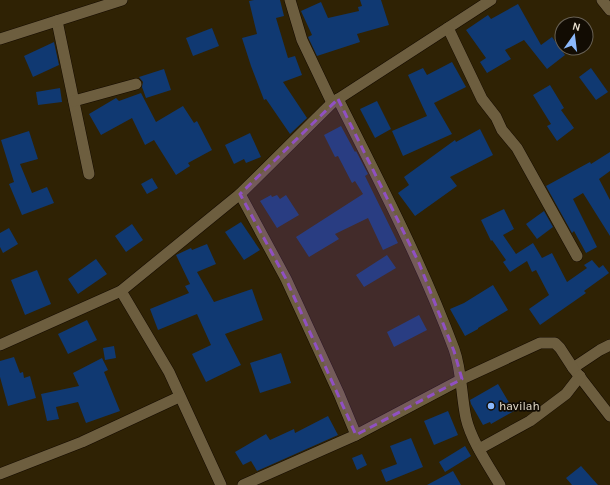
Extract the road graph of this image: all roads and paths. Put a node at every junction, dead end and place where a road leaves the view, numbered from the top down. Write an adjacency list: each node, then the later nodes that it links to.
1 (122, 0): 6 (street)
2 (290, 0): 11 (street)
3 (491, 0): 7 (street)
4 (602, 0): 5 (street)
5 (610, 10)
6 (57, 21): 8 (street); 10 (street)
7 (448, 28): 11 (street); 14 (street)
8 (0, 39)
9 (136, 84): 10 (street)
10 (74, 101): 12 (street)
11 (335, 101): 13 (street); 19 (street)
12 (89, 174)
13 (240, 194): 15 (street); 22 (street)
14 (577, 256)
15 (121, 291): 16 (street); 20 (street)
16 (0, 345)
17 (610, 345): 18 (street)
18 (577, 372): 19 (street); 21 (street); 23 (street)
19 (462, 379): 22 (street); 23 (street)
20 (179, 397): 24 (street); 25 (street)
21 (610, 416)
22 (356, 435): 26 (street)
23 (479, 449): 27 (street)
24 (0, 474)
25 (221, 485)
26 (242, 485)
27 (500, 485)

